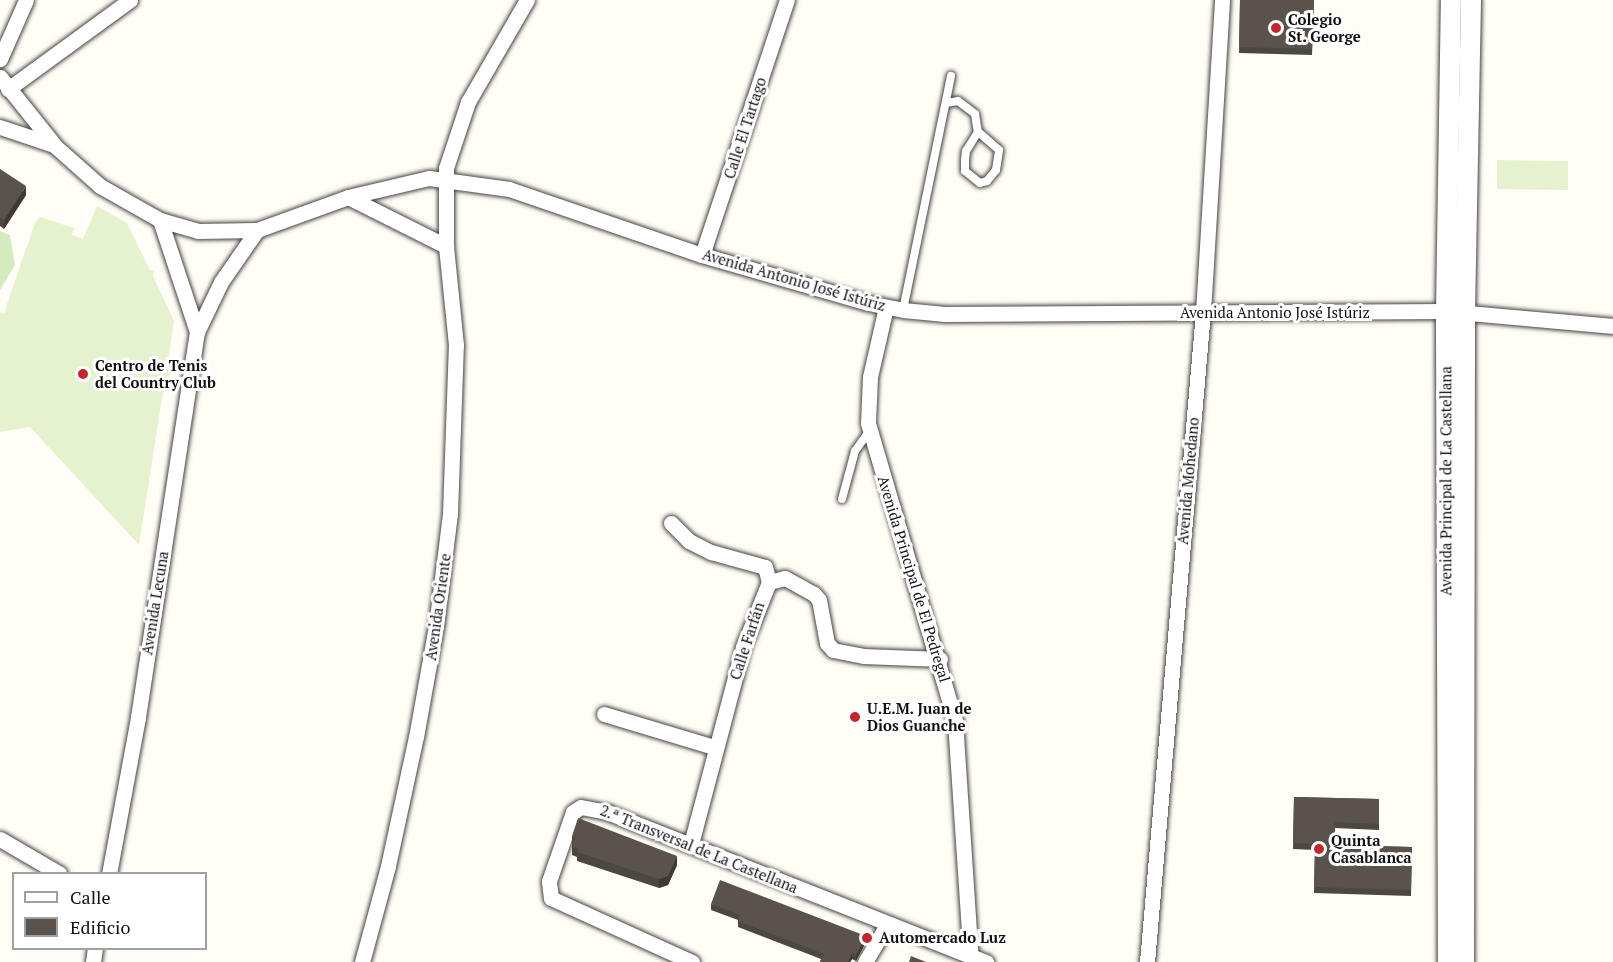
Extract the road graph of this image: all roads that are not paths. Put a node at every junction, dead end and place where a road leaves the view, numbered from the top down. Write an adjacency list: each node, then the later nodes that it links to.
1 (26, 0): 8 (street)
2 (130, 0): 10 (street)
3 (527, 0): 15 (street, Avenida Oriente)
4 (787, 0): 20 (street, Calle El Tartago)
5 (1222, 0): 23 (street, Avenida Mohedano)
6 (1451, 0): 24 (street, Avenida Principal de La Castellana)
7 (1471, 0): 24 (street, Avenida Principal de La Castellana)
8 (0, 59)
9 (951, 76): 11 (lane)
10 (4, 83): 14 (street, Avenida Antonio José Istúriz)
11 (946, 102): 13 (lane); 22 (lane)
12 (0, 127): 14 (street, Avenida Antonio José Istúriz)
13 (978, 132): 13 (lane)
14 (55, 146): 17 (street, Avenida Antonio José Istúriz)
15 (444, 179): 16 (street, Avenida Antonio José Istúriz); 19 (street, Avenida Oriente); 20 (street, Avenida Antonio José Istúriz)
16 (348, 197): 18 (street, Avenida Antonio José Istúriz); 19 (street)
17 (160, 220): 18 (street, Avenida Antonio José Istúriz); 26 (street, Avenida Lecuna)
18 (257, 230): 26 (street, Avenida Lecuna)
19 (447, 246): 40 (street, Avenida Oriente)
20 (702, 255): 21 (street, Avenida Antonio José Istúriz)
21 (886, 307): 22 (street, Avenida Antonio José Istúriz); 27 (street, Avenida Principal de El Pedregal)
22 (903, 310): 23 (street, Avenida Antonio José Istúriz)
23 (1203, 312): 24 (street, Avenida Antonio José Istúriz); 44 (street, Avenida Mohedano)
24 (1455, 312): 25 (street, Avenida Antonio José Istúriz); 45 (street, Avenida Principal de La Castellana); 46 (street, Avenida Principal de La Castellana)
25 (1613, 326)
26 (197, 332): 37 (street, Avenida Lecuna)
27 (870, 430): 28 (lane); 31 (street, Avenida Principal de El Pedregal)
28 (842, 499)
29 (671, 523): 30 (street)
30 (769, 582): 31 (street, Calle Farfán); 33 (street, Calle Farfán)
31 (940, 659): 39 (street, Avenida Principal de El Pedregal)
32 (604, 714): 33 (street)
33 (714, 747): 35 (street, Calle Farfán)
34 (0, 839): 36 (street)
35 (691, 844): 38 (street, 2.ª Transversal de La Castellana); 41 (street, 2.ª Transversal de La Castellana)
36 (58, 872)
37 (109, 872)
38 (887, 925): 39 (street, 2.ª Transversal de La Castellana); 42 (street)
39 (970, 959): 43 (street, 2.ª Transversal de La Castellana)
40 (362, 962)
41 (692, 962)
42 (865, 962)
43 (986, 962)
44 (1147, 962)
45 (1448, 962)
46 (1464, 962)

